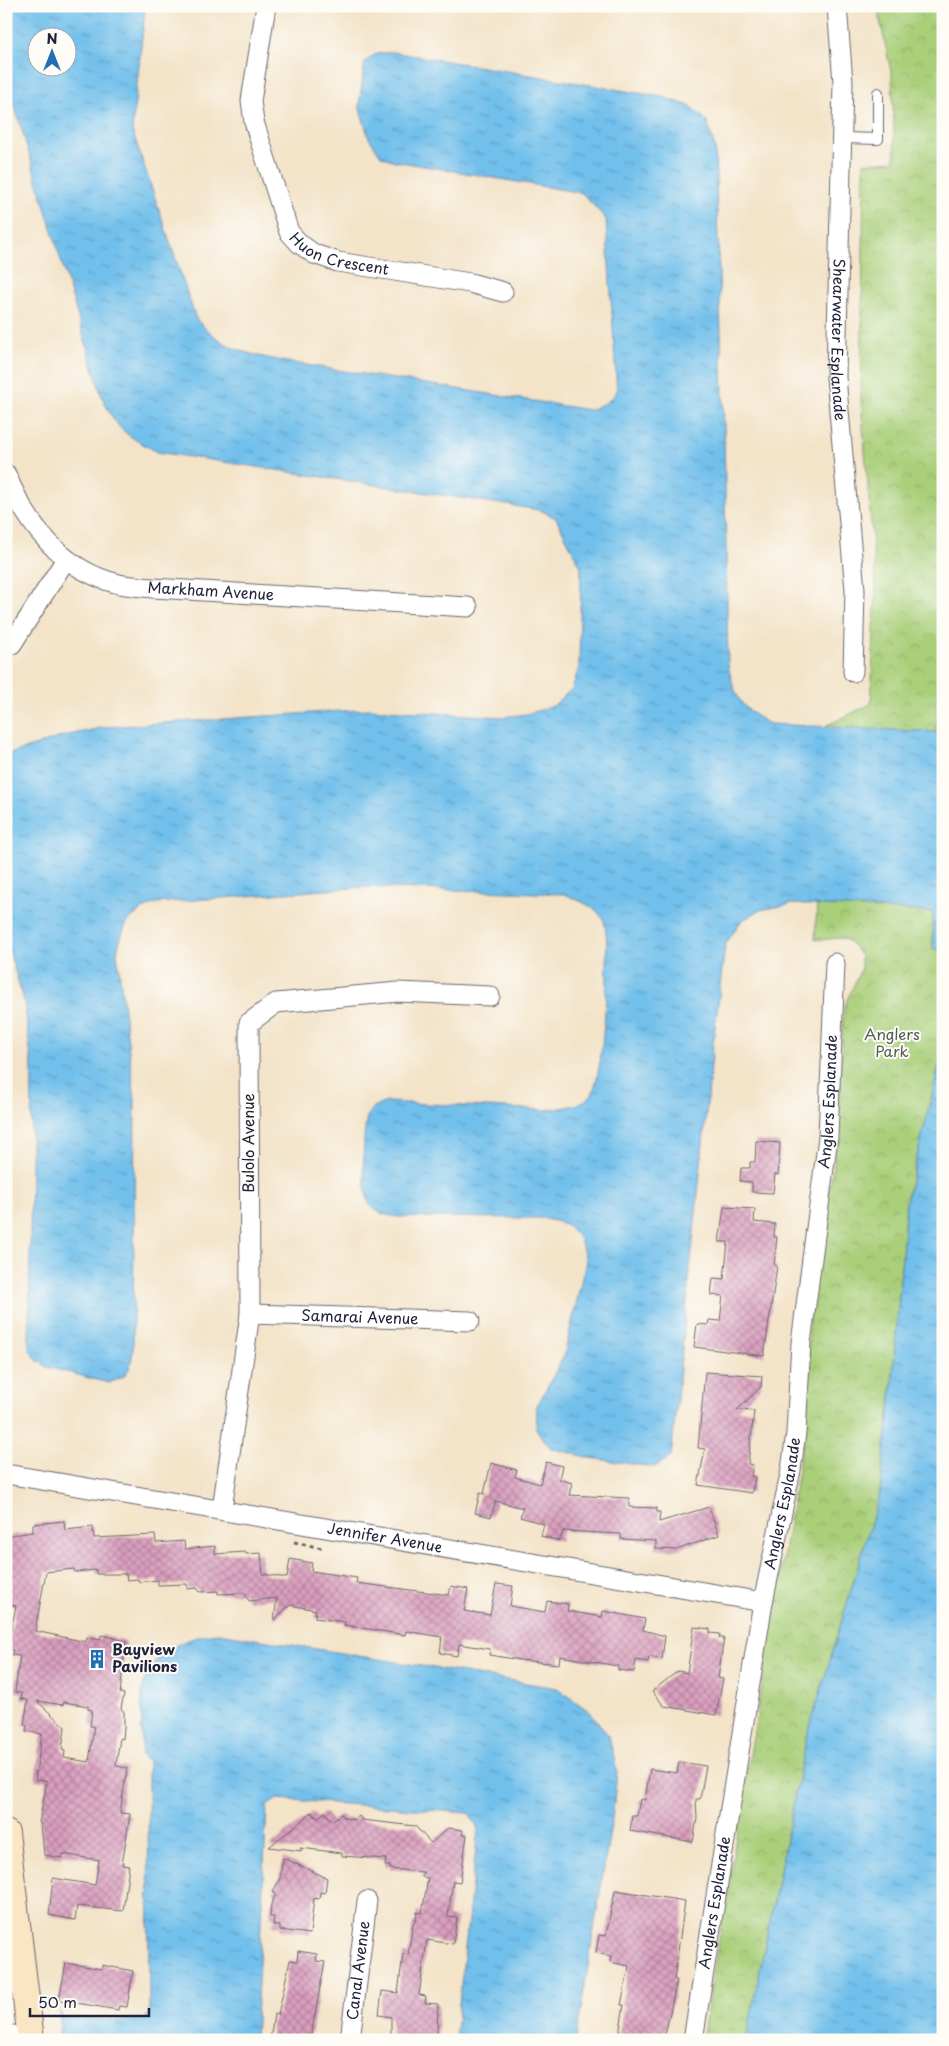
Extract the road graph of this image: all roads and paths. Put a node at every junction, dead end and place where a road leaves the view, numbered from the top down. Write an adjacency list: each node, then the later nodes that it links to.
1 (266, 6): 5 (street, Huon Crescent)
2 (837, 6): 4 (street, Shearwater Esplanade)
3 (878, 93): 4 (lane)
4 (842, 138): 10 (street, Shearwater Esplanade)
5 (503, 292)
6 (6, 474): 7 (street, Markham Avenue)
7 (66, 559): 8 (street, Markham Avenue); 9 (street)
8 (468, 607)
9 (12, 644)
10 (853, 672)
11 (835, 963): 19 (street, Anglers Esplanade)
12 (490, 996): 13 (street, Bulolo Avenue)
13 (250, 1314): 14 (street, Samarai Avenue); 16 (street, Bulolo Avenue)
14 (470, 1321)
15 (6, 1474): 16 (street, Jennifer Avenue)
16 (222, 1509): 19 (street, Jennifer Avenue)
17 (288, 1540): 18 (path)
18 (322, 1548)
19 (764, 1602): 25 (street, Anglers Esplanade)
20 (6, 1833): 23 (main road)
21 (367, 1901): 24 (street, Canal Avenue)
22 (6, 1978): 23 (main road)
23 (17, 2038)
24 (350, 2040)
25 (692, 2040)

